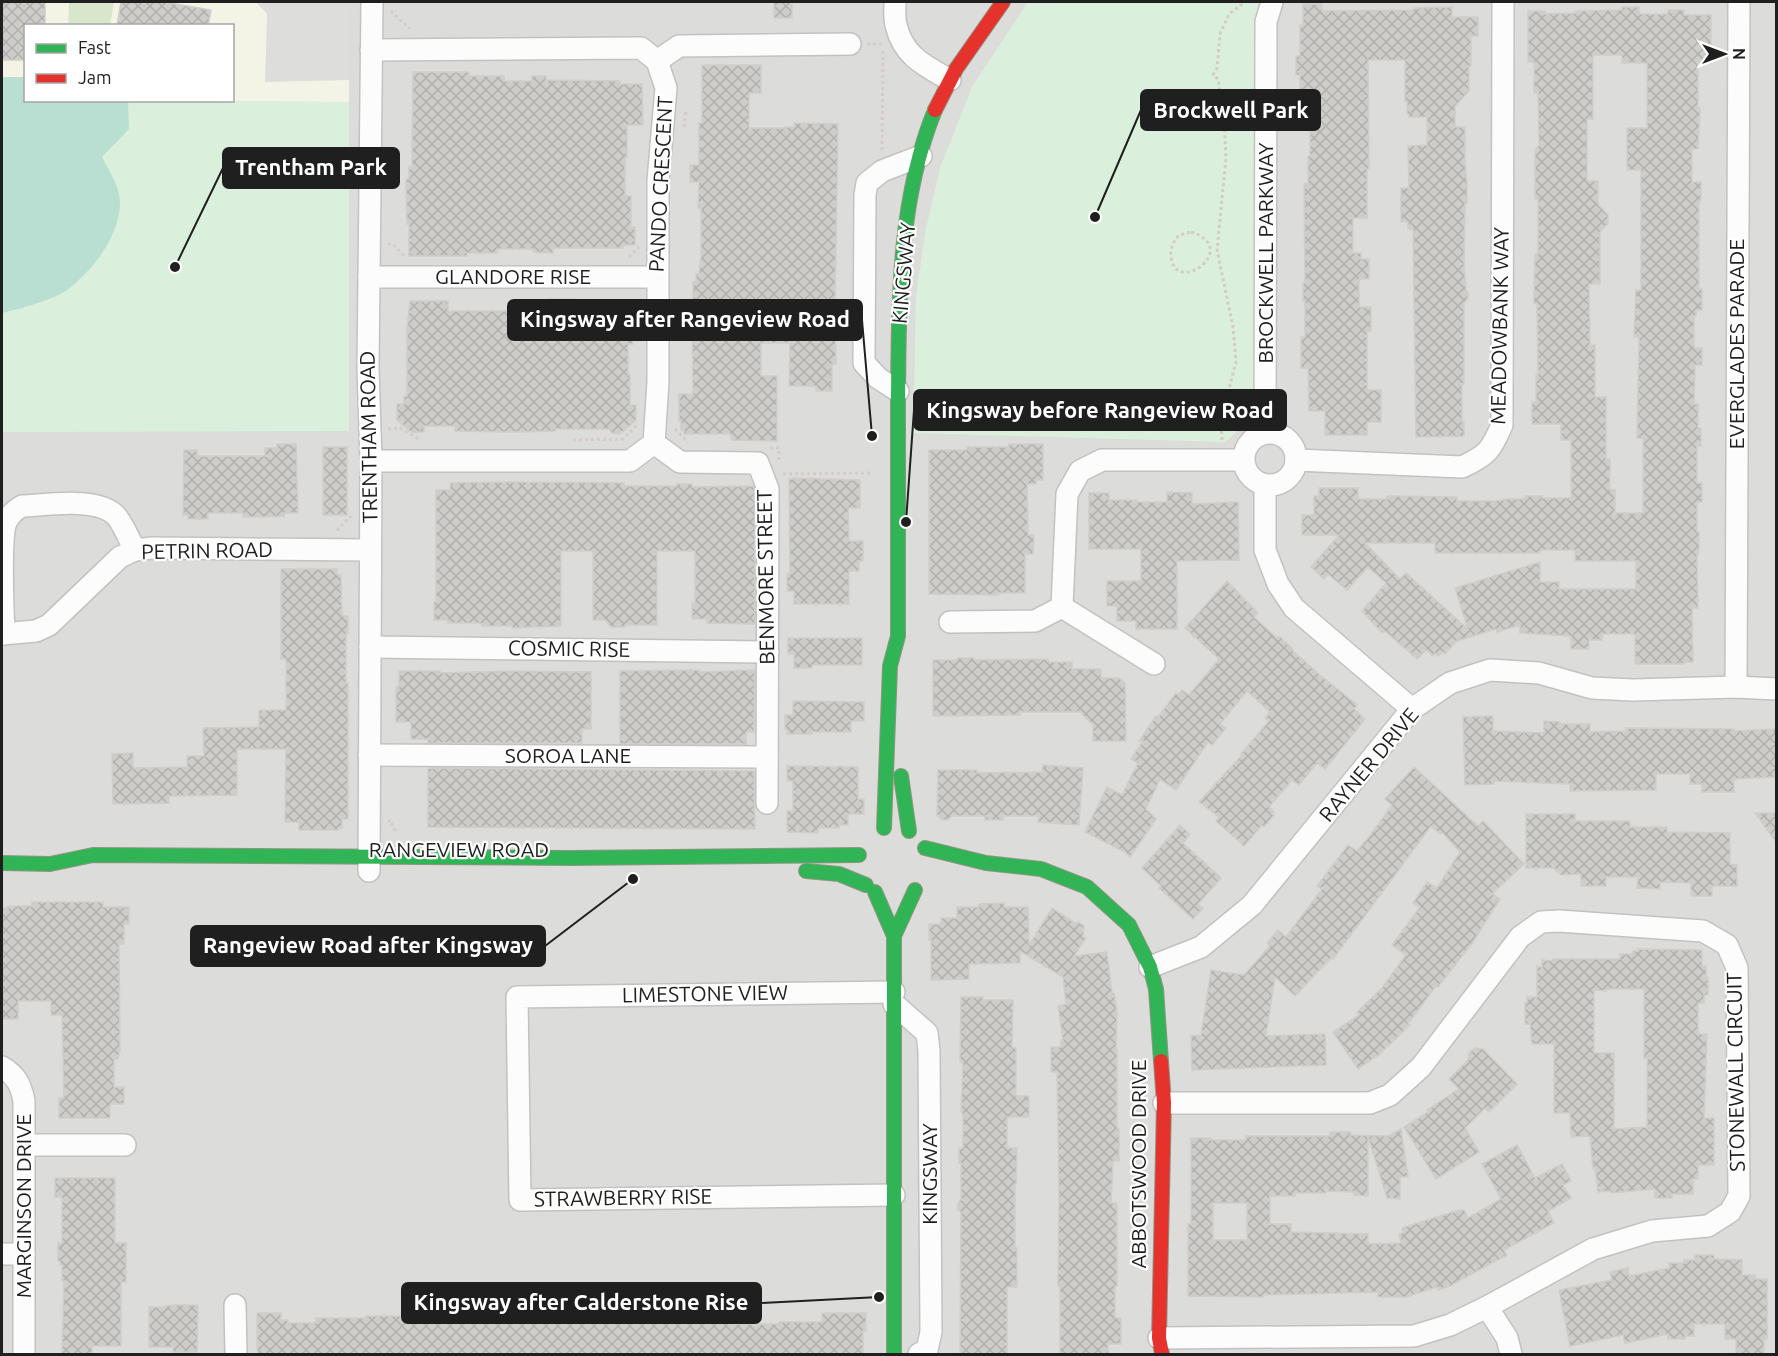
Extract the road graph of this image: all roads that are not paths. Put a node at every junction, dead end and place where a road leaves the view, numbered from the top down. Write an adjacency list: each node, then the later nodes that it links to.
1 (896, 2): 10 (street)
2 (1003, 2): 10 (street, KINGSWAY)
3 (1272, 2): 15 (street, BROCKWELL PARKWAY)
4 (1503, 2): 18 (street, MEADOWBANK WAY)
5 (1739, 2): 31 (street, EVERGLADES PARADE)
6 (372, 3): 8 (street, TRENTHAM ROAD)
7 (850, 44): 9 (street)
8 (371, 50): 9 (street); 12 (street, TRENTHAM ROAD)
9 (657, 61): 13 (street, PANDO CRESCENT)
10 (950, 80): 11 (street, KINGSWAY)
11 (921, 156): 14 (street, KINGSWAY); 14 (street, KINGSWAY)
12 (369, 278): 13 (street, GLANDORE RISE); 19 (street, TRENTHAM ROAD)
13 (657, 278): 16 (street, PANDO CRESCENT)
14 (898, 391): 26 (street, KINGSWAY)
15 (1265, 433): 17 (street); 18 (street)
16 (654, 443): 19 (street); 28 (street, BENMORE STREET)
17 (1243, 460): 20 (street); 23 (street)
18 (1296, 460): 20 (street)
19 (371, 461): 22 (street, TRENTHAM ROAD)
20 (1265, 485): 33 (street)
21 (135, 550): 22 (street, PETRIN ROAD); 25 (street, PETRIN ROAD); 25 (street)
22 (370, 550): 27 (street, TRENTHAM ROAD)
23 (1062, 607): 24 (street); 30 (street)
24 (950, 622)
25 (3, 634)
26 (898, 636): 29 (street, KINGSWAY); 38 (street, KINGSWAY)
27 (370, 647): 28 (street, COSMIC RISE); 34 (street, TRENTHAM ROAD)
28 (768, 651): 35 (street, BENMORE STREET)
29 (905, 657)
30 (1154, 664)
31 (1736, 687): 32 (street, RAYNER DRIVE); 33 (street, RAYNER DRIVE)
32 (1776, 689)
33 (1412, 710): 55 (street, RAYNER DRIVE)
34 (369, 755): 35 (street, SOROA LANE); 46 (street, TRENTHAM ROAD)
35 (767, 757): 37 (street, BENMORE STREET)
36 (901, 757): 39 (street)
37 (767, 803)
38 (884, 828): 39 (street); 41 (street)
39 (909, 831): 40 (street)
40 (925, 848): 44 (street, ABBOTSWOOD DRIVE); 53 (street)
41 (859, 855): 43 (street, RANGEVIEW ROAD); 52 (street)
42 (2, 863): 45 (street, RANGEVIEW ROAD)
43 (682, 863): 46 (street, RANGEVIEW ROAD); 47 (street, RANGEVIEW ROAD); 50 (street, RANGEVIEW ROAD)
44 (986, 863): 49 (street, ABBOTSWOOD DRIVE); 55 (street, ABBOTSWOOD DRIVE)
45 (50, 864): 46 (street, RANGEVIEW ROAD); 51 (street, RANGEVIEW ROAD)
46 (369, 868)
47 (773, 870)
48 (794, 870): 52 (street)
49 (956, 870)
50 (462, 871)
51 (85, 872)
52 (871, 888): 53 (street); 54 (street, KINGSWAY)
53 (915, 890): 54 (street, KINGSWAY)
54 (894, 936): 57 (street, KINGSWAY)
55 (1150, 967): 59 (street, ABBOTSWOOD DRIVE)
56 (517, 996): 57 (street, LIMESTONE VIEW); 62 (street, STRAWBERRY RISE)
57 (894, 998): 62 (street, KINGSWAY); 71 (street, KINGSWAY)
58 (2, 1067): 60 (street, MARGINSON DRIVE)
59 (1164, 1103): 66 (street, STONEWALL CIRCUIT); 67 (street, ABBOTSWOOD DRIVE)
60 (25, 1145): 61 (street); 64 (street, MARGINSON DRIVE)
61 (125, 1145)
62 (894, 1195): 70 (street, KINGSWAY)
63 (2, 1254): 64 (street)
64 (24, 1254): 68 (street, MARGINSON DRIVE)
65 (235, 1305): 69 (street)
66 (1487, 1307): 67 (street, STONEWALL CIRCUIT); 72 (street)
67 (1160, 1346)
68 (24, 1354)
69 (236, 1354)
70 (894, 1354)
71 (919, 1354)
72 (1511, 1354)

